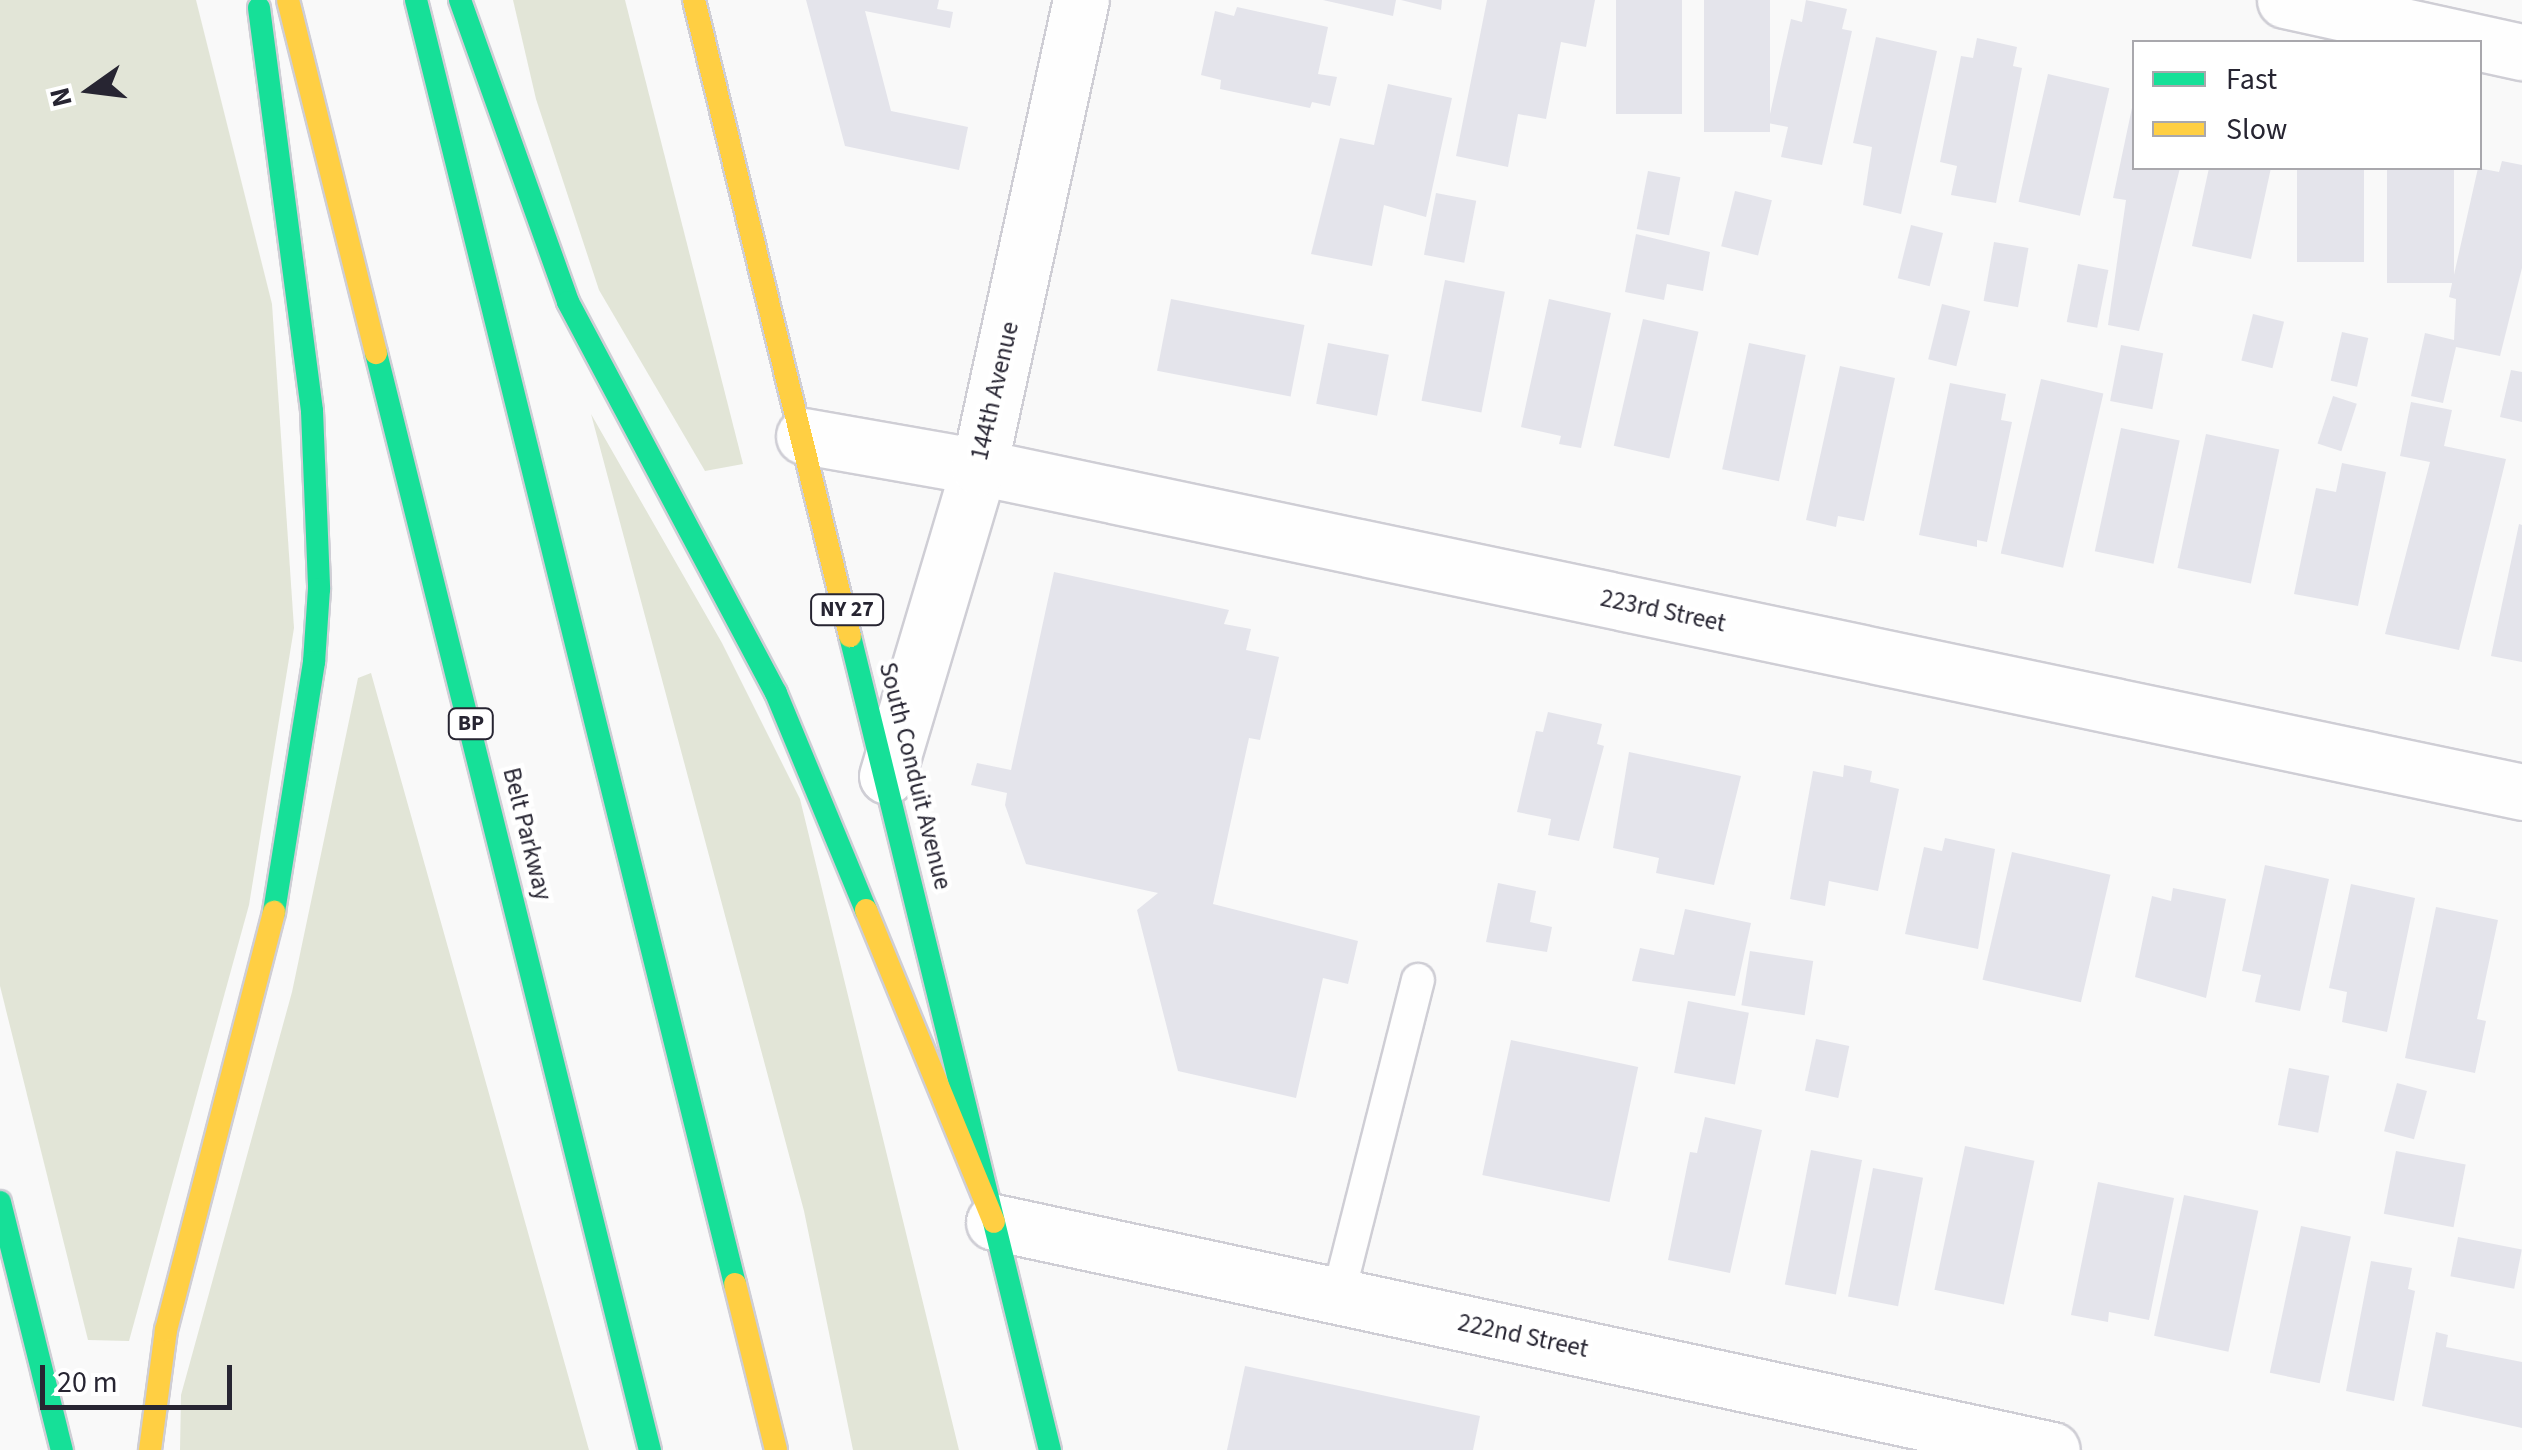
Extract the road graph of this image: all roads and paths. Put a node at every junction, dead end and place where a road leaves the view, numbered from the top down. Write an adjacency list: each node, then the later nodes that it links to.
1 (258, 0): 20 (main road)
2 (288, 0): 21 (main road, Belt Parkway / BP)
3 (416, 0): 22 (main road)
4 (460, 0): 17 (main road)
5 (694, 0): 11 (main road, South Conduit Avenue / NY 27)
6 (1080, 0): 12 (street, 144th Avenue)
7 (2285, 0): 8 (street)
8 (2467, 40)
9 (2482, 43): 10 (street)
10 (2522, 52)
11 (804, 436): 12 (street, 223rd Street); 13 (main road, South Conduit Avenue / NY 27)
12 (979, 467): 13 (street, 144th Avenue); 14 (street, 223rd Street)
13 (888, 776): 17 (main road, South Conduit Avenue / NY 27)
14 (2522, 792)
15 (1418, 980): 18 (lane)
16 (0, 1202): 19 (main road)
17 (994, 1222): 18 (street, 222nd Street); 23 (main road, South Conduit Avenue / NY 27)
18 (1338, 1296): 24 (street, 222nd Street)
19 (62, 1450)
20 (150, 1450)
21 (650, 1450)
22 (776, 1450)
23 (1050, 1450)
24 (2052, 1450)

